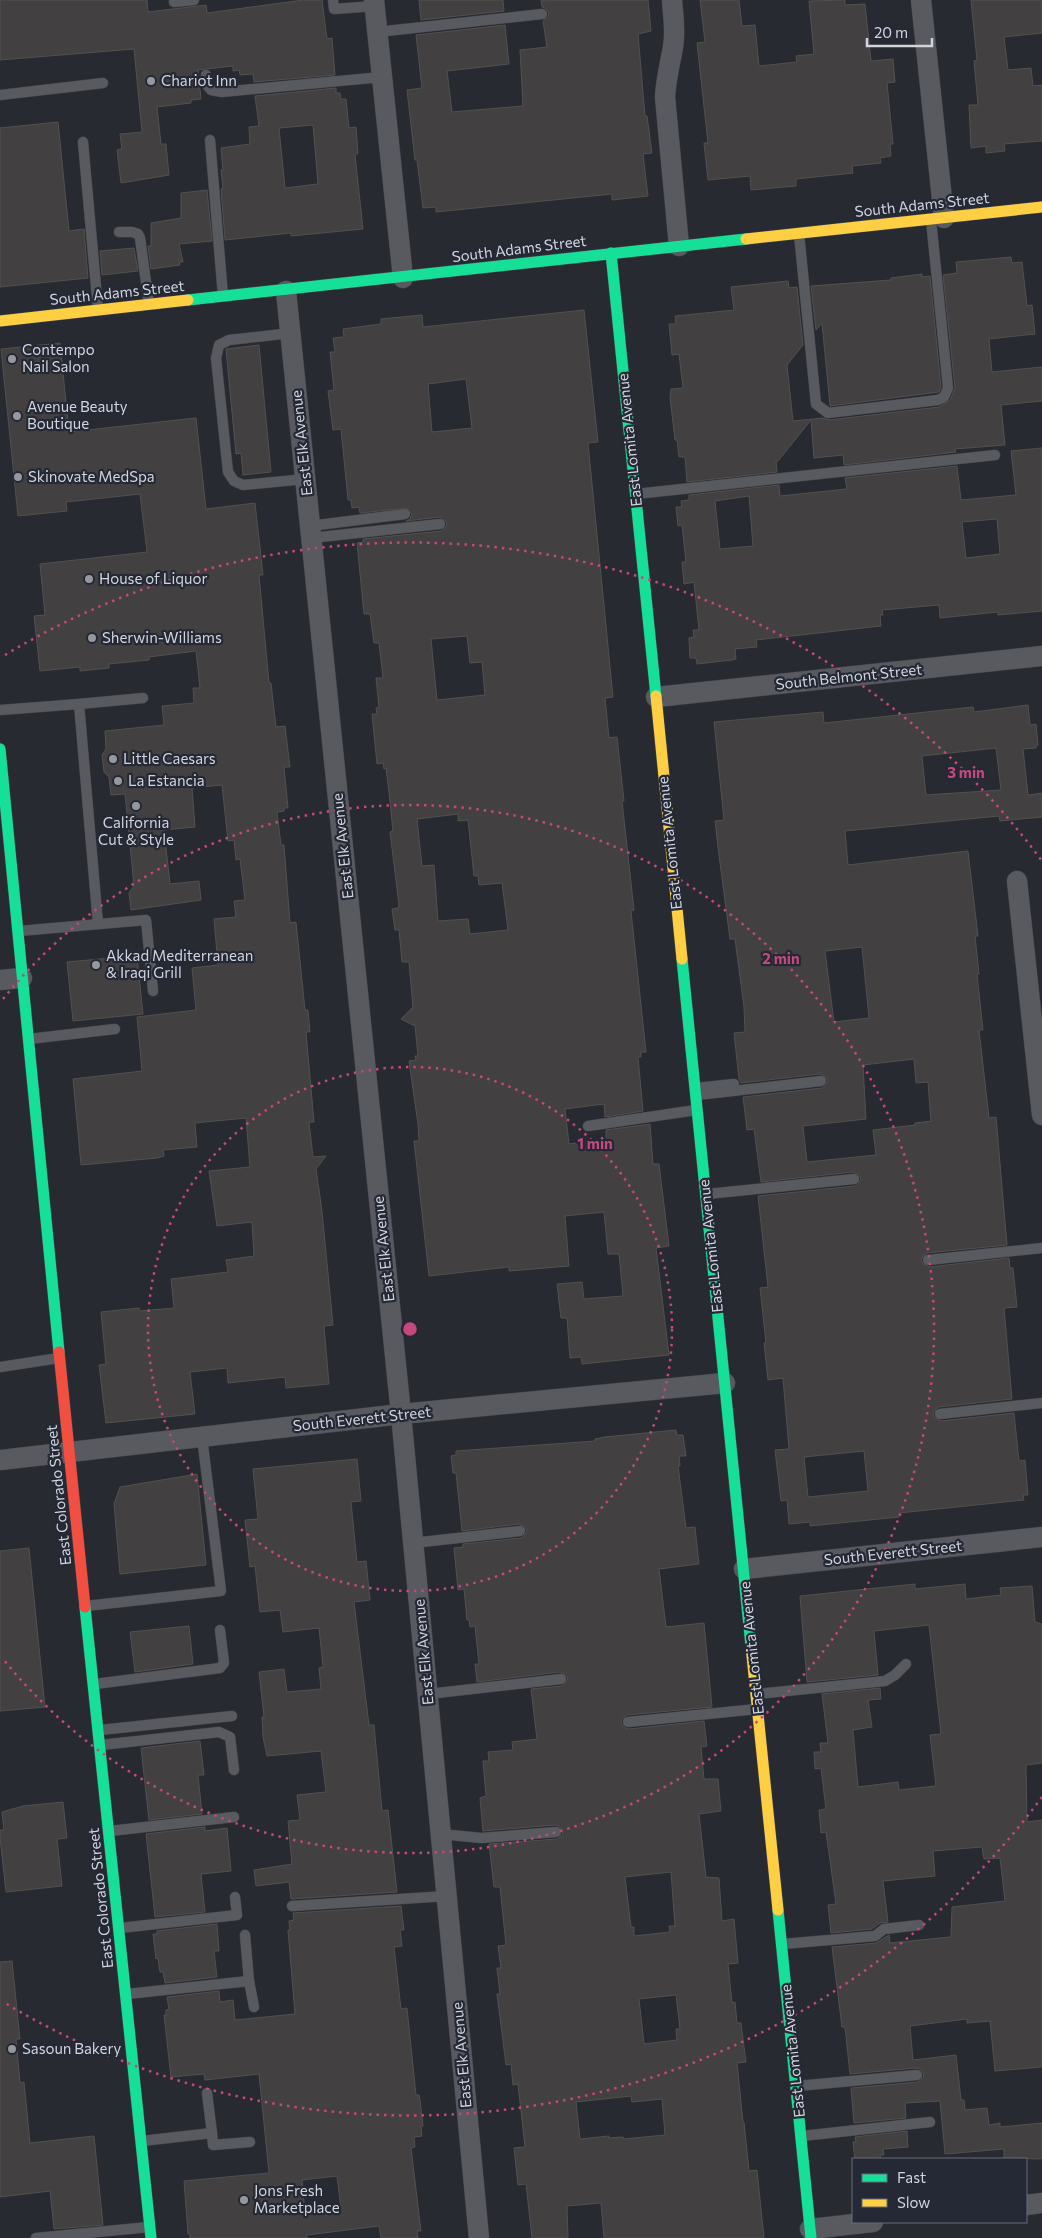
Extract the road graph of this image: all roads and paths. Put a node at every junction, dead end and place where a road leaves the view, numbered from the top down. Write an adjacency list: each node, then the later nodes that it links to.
1 (194, 0): 5 (lane)
2 (333, 0): 6 (lane)
3 (672, 0): 19 (street)
4 (921, 0): 16 (street)
5 (174, 2)
6 (374, 3): 8 (street)
7 (542, 14): 8 (lane)
8 (377, 32): 10 (street)
9 (206, 75): 10 (lane)
10 (382, 77): 21 (street)
11 (103, 83): 12 (lane)
12 (0, 95)
13 (210, 140): 23 (lane)
14 (83, 142): 25 (lane)
15 (1042, 207): 16 (street, South Adams Street)
16 (937, 219): 18 (street, South Adams Street); 18 (lane)
17 (119, 232): 24 (lane)
18 (798, 233): 19 (street, South Adams Street)
19 (679, 246): 20 (street, South Adams Street)
20 (611, 253): 21 (street, South Adams Street); 30 (street, East Lomita Avenue)
21 (403, 278): 22 (street, South Adams Street)
22 (286, 291): 23 (street, South Adams Street); 27 (street, East Elk Avenue)
23 (223, 297): 24 (street, South Adams Street)
24 (150, 305): 25 (street, South Adams Street)
25 (98, 310): 26 (street, South Adams Street)
26 (0, 320)
27 (291, 333): 29 (street, East Elk Avenue); 29 (lane)
28 (995, 455): 30 (lane)
29 (306, 479): 33 (street, East Elk Avenue)
30 (635, 494): 35 (street, East Lomita Avenue)
31 (405, 514): 33 (lane)
32 (440, 524): 33 (lane)
33 (311, 532): 61 (street, East Elk Avenue)
34 (1042, 656): 35 (street, South Belmont Street)
35 (656, 697): 49 (street, East Lomita Avenue)
36 (143, 698): 37 (lane)
37 (79, 704): 38 (lane); 41 (lane)
38 (0, 710)
39 (0, 749): 42 (street, East Colorado Street)
40 (1016, 881): 51 (street)
41 (98, 924): 42 (lane); 45 (lane)
42 (18, 932): 43 (street, East Colorado Street)
43 (22, 978): 44 (street); 47 (street, East Colorado Street)
44 (0, 980)
45 (153, 991)
46 (115, 1029): 47 (lane)
47 (28, 1039): 57 (street, East Colorado Street)
48 (821, 1078): 49 (lane)
49 (696, 1092): 50 (street, East Lomita Avenue)
50 (697, 1110): 52 (lane); 54 (street, East Lomita Avenue)
51 (1042, 1115)
52 (588, 1126)
53 (854, 1179): 54 (lane)
54 (706, 1194): 59 (street, East Lomita Avenue)
55 (1042, 1248): 56 (lane)
56 (928, 1260)
57 (60, 1358): 58 (lane); 64 (street, East Colorado Street)
58 (0, 1367)
59 (725, 1383): 61 (street, South Everett Street); 69 (street, East Lomita Avenue)
60 (1042, 1403): 62 (lane)
61 (401, 1414): 63 (street, South Everett Street); 68 (street, East Elk Avenue)
62 (940, 1414)
63 (202, 1437): 64 (street, South Everett Street); 70 (lane)
64 (69, 1452): 65 (street, South Everett Street); 70 (street, East Colorado Street)
65 (0, 1460)
66 (520, 1531): 68 (lane)
67 (1042, 1537): 69 (street, South Everett Street)
68 (413, 1543): 75 (street, East Elk Avenue)
69 (744, 1570): 76 (street, East Lomita Avenue)
70 (86, 1606): 74 (street, East Colorado Street)
71 (220, 1630): 74 (lane)
72 (906, 1664): 76 (lane)
73 (561, 1679): 75 (lane)
74 (94, 1684): 80 (street, East Colorado Street)
75 (428, 1694): 86 (street, East Elk Avenue)
76 (757, 1694): 77 (street, East Lomita Avenue)
77 (758, 1709): 79 (lane); 93 (street, East Lomita Avenue)
78 (232, 1716): 80 (lane)
79 (628, 1722)
80 (99, 1730): 81 (street, East Colorado Street)
81 (100, 1745): 82 (lane); 84 (street, East Colorado Street)
82 (234, 1770)
83 (234, 1817): 84 (lane)
84 (109, 1831): 91 (street, East Colorado Street)
85 (556, 1832): 86 (lane)
86 (441, 1834): 87 (street, East Elk Avenue)
87 (447, 1896): 89 (lane); 111 (street, East Elk Avenue)
88 (235, 1897): 91 (lane)
89 (292, 1906)
90 (919, 1925): 93 (lane)
91 (119, 1928): 95 (street, East Colorado Street)
92 (245, 1935): 94 (lane)
93 (782, 1944): 98 (street, East Lomita Avenue)
94 (249, 1981): 95 (lane); 96 (lane)
95 (126, 1994): 103 (street, East Colorado Street)
96 (254, 2007)
97 (916, 2075): 98 (lane)
98 (796, 2086): 102 (street, East Lomita Avenue)
99 (207, 2093): 101 (lane)
100 (930, 2122): 102 (lane)
101 (212, 2133): 103 (lane); 104 (lane)
102 (801, 2136): 109 (street, East Lomita Avenue)
103 (141, 2142): 108 (street, East Colorado Street)
104 (250, 2142)
105 (1042, 2203): 106 (street)
106 (1027, 2205)
107 (867, 2223): 109 (street)
108 (150, 2232): 110 (lane)
109 (811, 2233)
110 (36, 2238)
111 (479, 2238)

